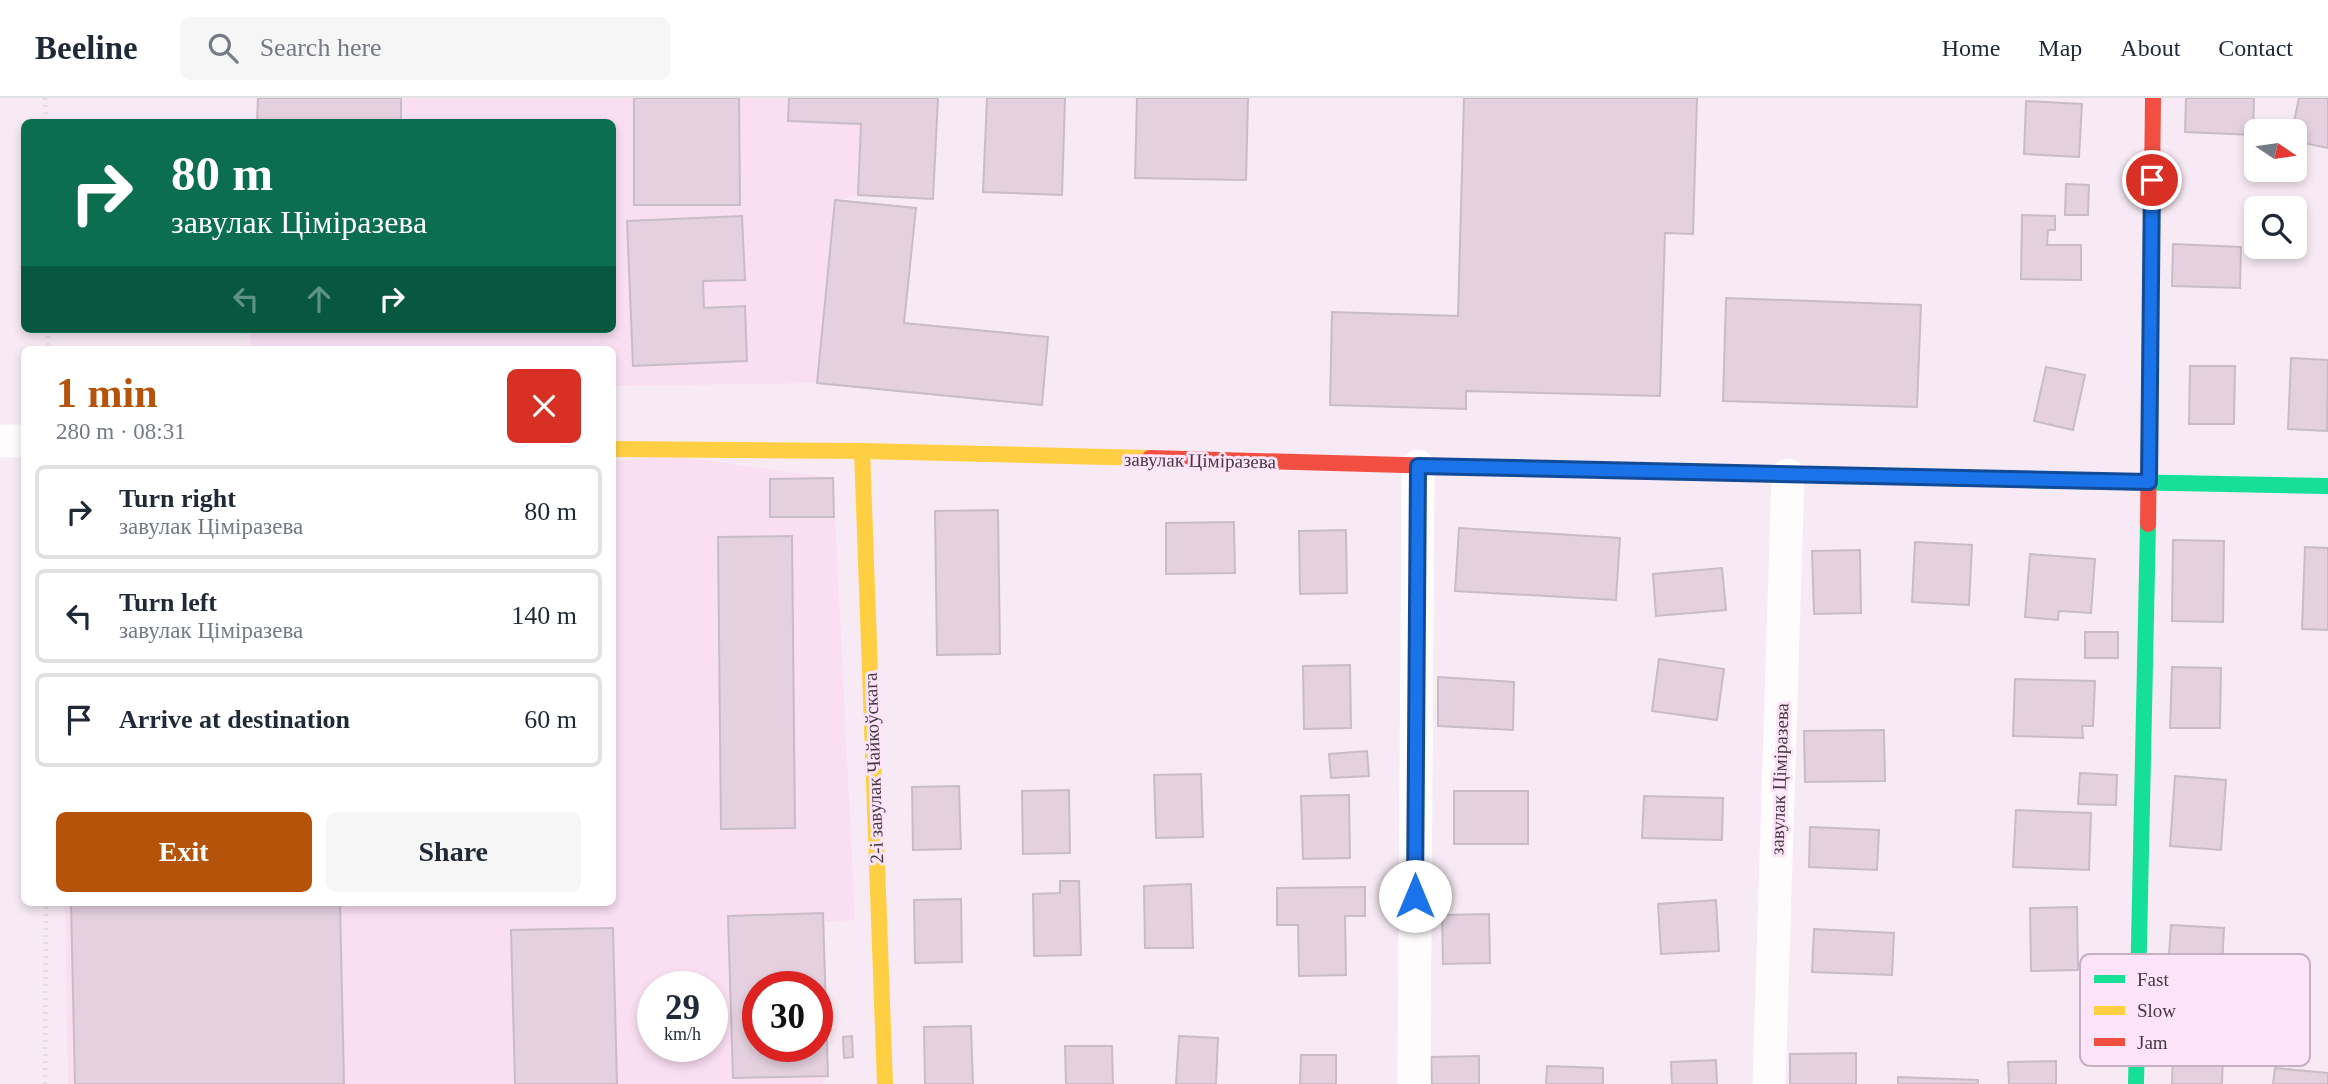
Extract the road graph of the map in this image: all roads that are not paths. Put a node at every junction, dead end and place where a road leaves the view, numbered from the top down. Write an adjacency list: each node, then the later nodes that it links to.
1 (2153, 98): 8 (street)
2 (0, 441): 3 (street)
3 (21, 441)
4 (616, 449): 5 (street, завулак Ціміразева)
5 (862, 452): 6 (street, завулак Ціміразева); 12 (street, 2-і завулак Чайкоўскага)
6 (1418, 466): 7 (street, завулак Ціміразева); 13 (street)
7 (1788, 475): 8 (street, завулак Ціміразева); 14 (street, завулак Ціміразева)
8 (2149, 482): 9 (street, завулак Ціміразева); 10 (street)
9 (2328, 486)
10 (2139, 954)
11 (2136, 1066): 15 (street)
12 (885, 1084)
13 (1414, 1084)
14 (1769, 1084)
15 (2136, 1084)

